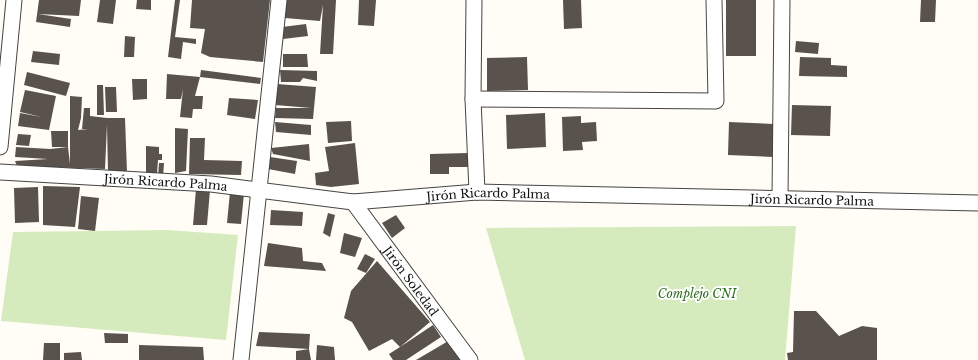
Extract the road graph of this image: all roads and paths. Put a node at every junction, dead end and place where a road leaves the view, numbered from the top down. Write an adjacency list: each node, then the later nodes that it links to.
1 (14, 0): 7 (street)
2 (279, 0): 9 (street)
3 (474, 0): 6 (street)
4 (714, 0): 6 (street)
5 (782, 0): 11 (street)
6 (472, 99): 10 (street)
7 (0, 147)
8 (0, 172): 9 (street, Jirón Ricardo Palma)
9 (260, 191): 12 (street, Jirón Ricardo Palma); 14 (street)
10 (477, 192): 11 (street, Jirón Ricardo Palma); 12 (street, Jirón Ricardo Palma)
11 (780, 197): 13 (street, Jirón Ricardo Palma)
12 (353, 202): 15 (street, Jirón Soledad)
13 (978, 203)
14 (241, 360)
15 (470, 360)

